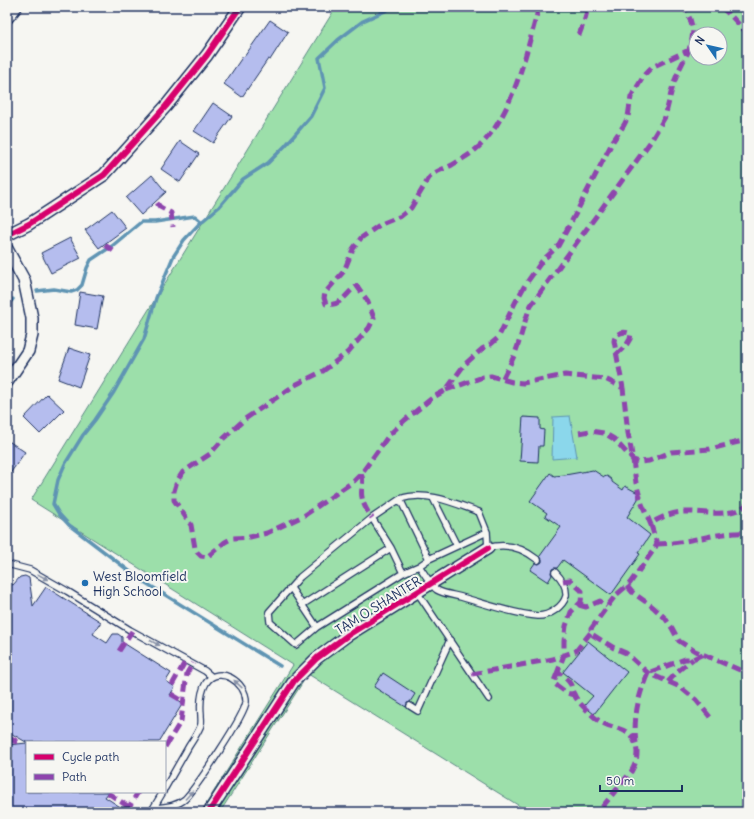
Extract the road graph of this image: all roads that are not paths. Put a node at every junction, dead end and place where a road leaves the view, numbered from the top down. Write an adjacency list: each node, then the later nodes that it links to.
1 (16, 7): 3 (street)
2 (240, 7): 4 (street)
3 (7, 18)
4 (7, 235)
5 (7, 249): 6 (street)
6 (7, 382)
7 (433, 498): 8 (lane); 10 (lane); 11 (lane)
8 (400, 499): 9 (lane); 14 (lane)
9 (372, 518): 12 (lane); 21 (lane)
10 (487, 532): 11 (lane); 13 (lane)
11 (457, 546): 14 (lane)
12 (391, 548): 19 (lane); 23 (lane)
13 (488, 548): 15 (lane); 20 (street, TAM O SHANTER)
14 (429, 559): 17 (lane)
15 (538, 560)
16 (7, 564): 26 (lane, one-way to 26)
17 (419, 566): 19 (lane); 20 (lane)
18 (554, 572): 20 (lane)
19 (403, 574): 24 (lane)
20 (432, 584): 22 (street, TAM O SHANTER)
21 (290, 588): 23 (lane); 24 (lane)
22 (418, 592): 25 (lane); 32 (street, TAM O SHANTER)
23 (302, 605): 24 (lane)
24 (317, 627)
25 (450, 640): 27 (lane); 28 (lane)
26 (212, 677): 29 (lane); 31 (lane, one-way to 26)
27 (489, 699)
28 (410, 706)
29 (166, 786)
30 (161, 793): 31 (lane)
31 (152, 810)
32 (209, 812)

